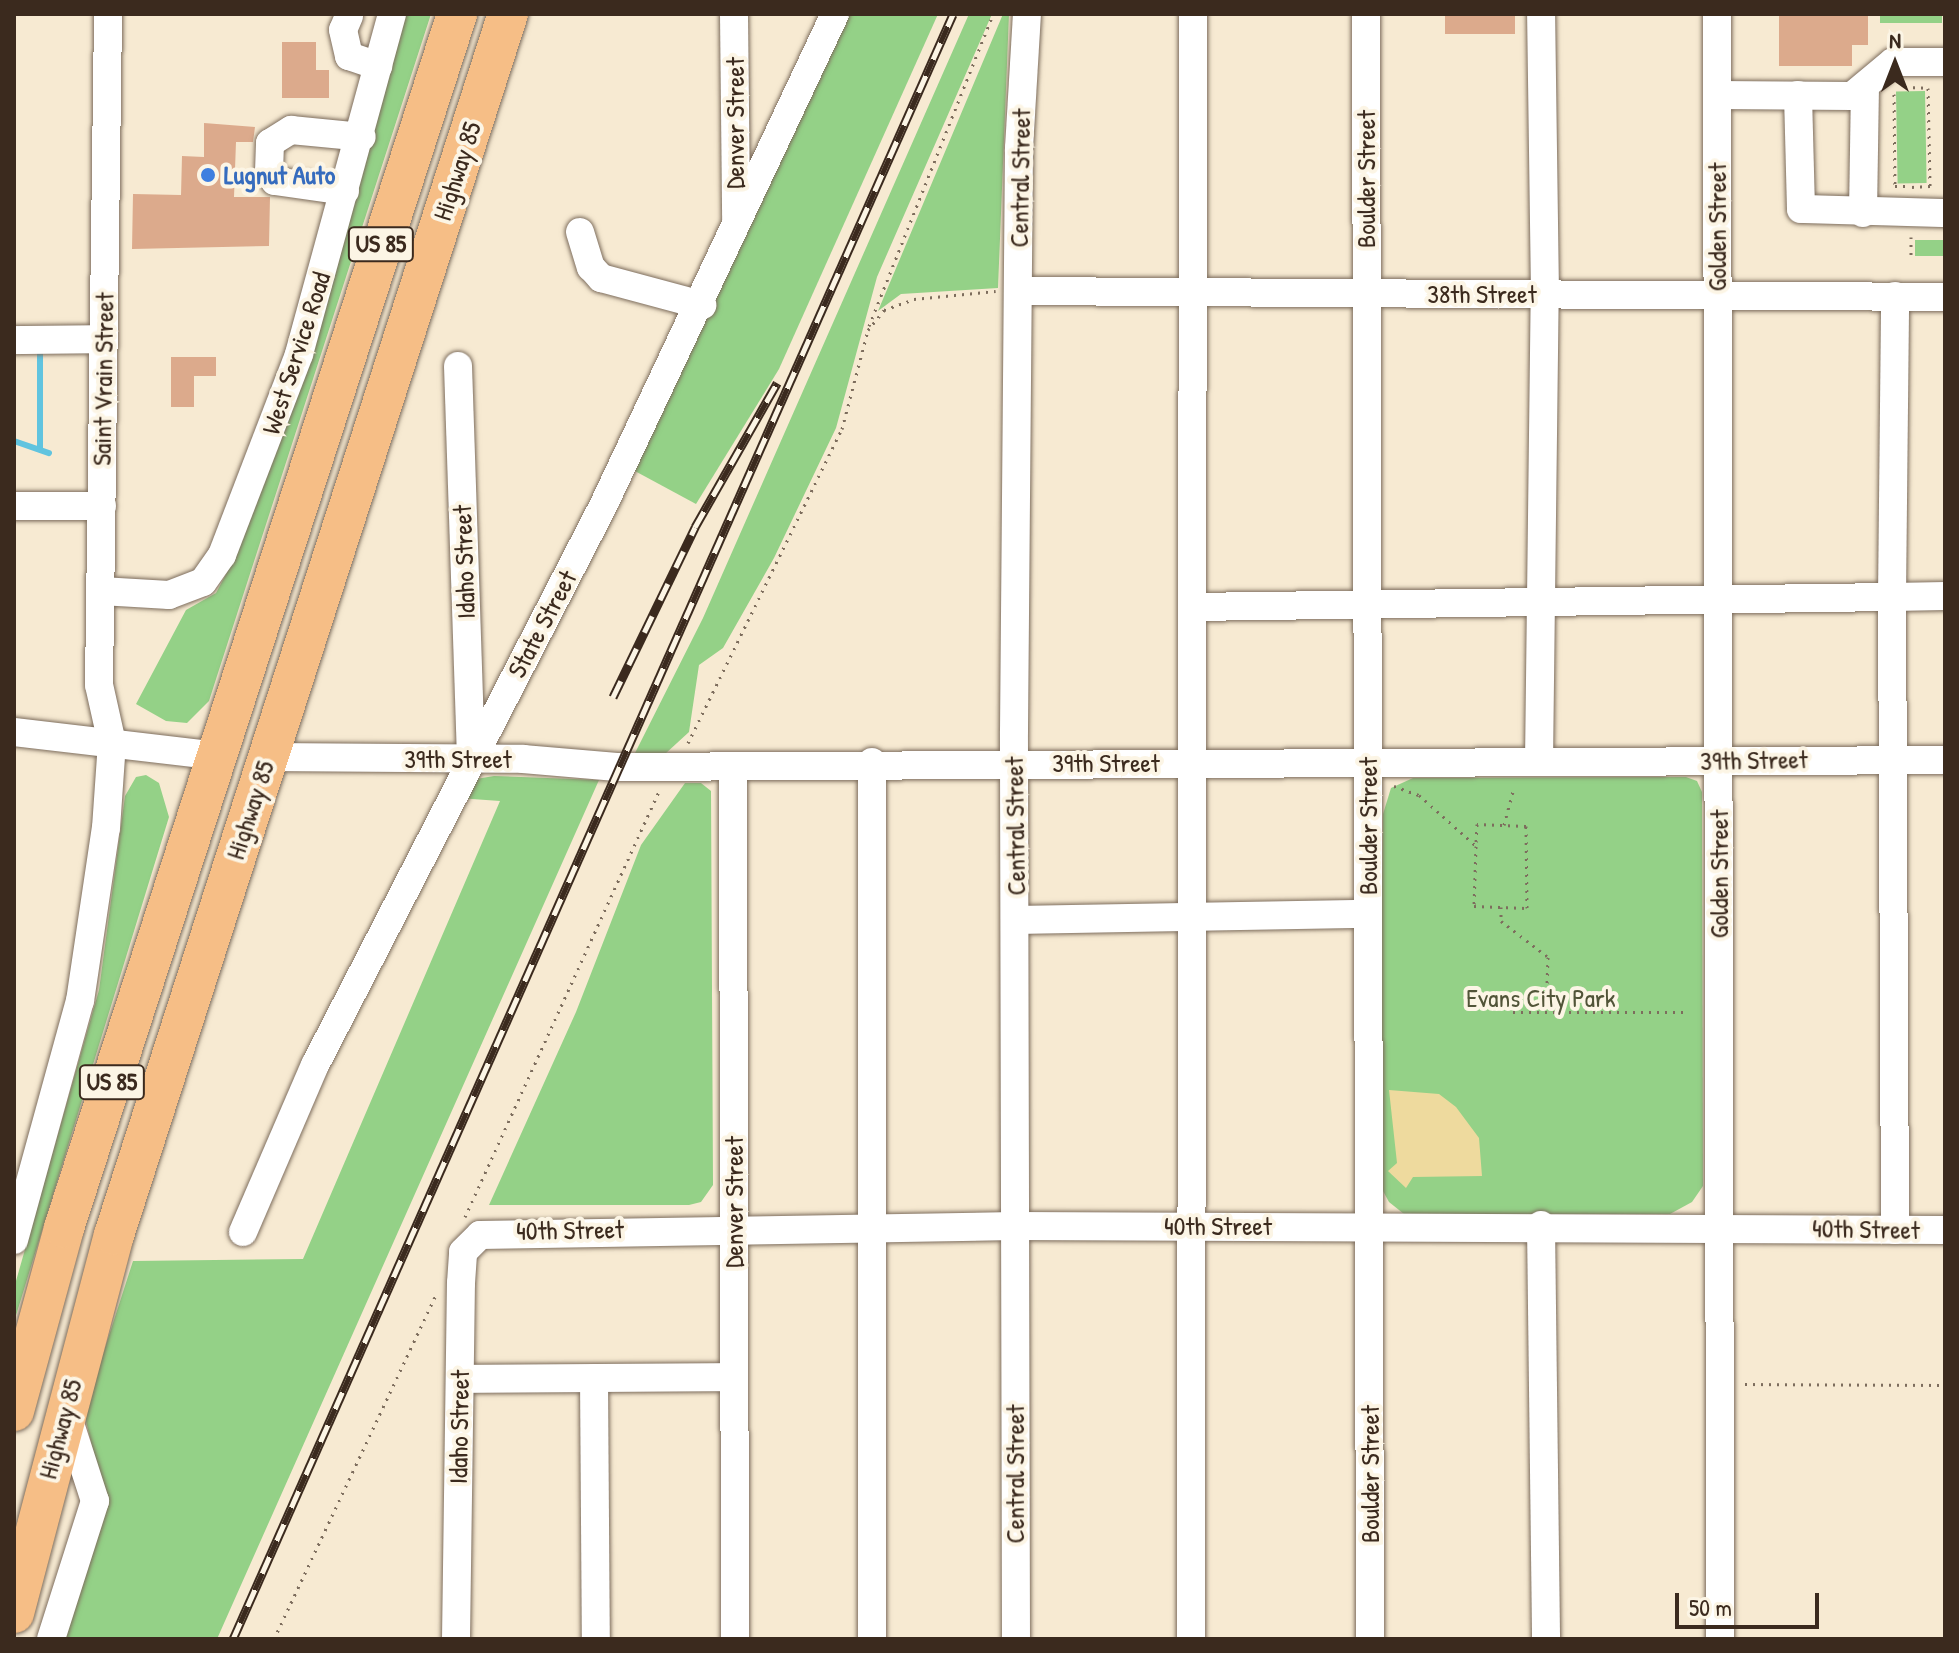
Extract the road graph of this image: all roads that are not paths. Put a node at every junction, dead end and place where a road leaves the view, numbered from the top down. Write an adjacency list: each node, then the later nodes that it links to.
1 (108, 14): 34 (street, Saint Vrain Street)
2 (439, 14): 16 (highway)
3 (457, 14): 16 (highway, Highway 85 / US 85)
4 (508, 14): 49 (highway, Highway 85 / US 85)
5 (734, 14): 25 (street, Denver Street)
6 (835, 14): 25 (street, State Street)
7 (1027, 14): 26 (street, Central Street)
8 (1193, 14): 27 (street)
9 (1366, 14): 28 (street, Boulder Street)
10 (1541, 14): 29 (street)
11 (1717, 14): 18 (street, Golden Street)
12 (345, 15): 13 (street); 15 (street)
13 (390, 21): 15 (street, West Service Road)
14 (1945, 62): 17 (street)
15 (378, 66): 20 (street, West Service Road)
16 (437, 75): 48 (highway, Highway 85 / US 85)
17 (1865, 86): 19 (street); 22 (street)
18 (1717, 95): 19 (street); 30 (street, Golden Street)
19 (1798, 95): 22 (street)
20 (362, 137): 21 (street, West Service Road); 21 (street)
21 (345, 191): 39 (street, West Service Road)
22 (1863, 213): 23 (street)
23 (1945, 213)
24 (580, 232): 33 (street)
25 (736, 232): 33 (street, State Street)
26 (1018, 291): 27 (street, 38th Street); 56 (street, Central Street)
27 (1194, 294): 28 (street, 38th Street); 45 (street)
28 (1366, 294): 29 (street, 38th Street); 44 (street, Boulder Street)
29 (1545, 294): 30 (street, 38th Street); 43 (street)
30 (1717, 294): 31 (street, 38th Street); 42 (street, Golden Street)
31 (1895, 296): 32 (street, 38th Street); 41 (street)
32 (1945, 297)
33 (702, 305): 50 (street, State Street)
34 (104, 339): 35 (street); 38 (street, Saint Vrain Street)
35 (14, 340)
36 (458, 366): 50 (street, Idaho Street)
37 (14, 506): 38 (street)
38 (102, 506): 39 (street, Saint Vrain Street)
39 (101, 591): 47 (street, Saint Vrain Street)
40 (1945, 596): 41 (street)
41 (1892, 597): 42 (street); 52 (street)
42 (1718, 599): 43 (street); 51 (street, Golden Street)
43 (1542, 603): 44 (street); 55 (street)
44 (1367, 606): 45 (street); 58 (street, Boulder Street)
45 (1192, 607): 57 (street)
46 (14, 732): 47 (street)
47 (111, 755): 48 (street); 63 (street)
48 (218, 756): 79 (highway, Highway 85 / US 85)
49 (267, 757): 50 (street, 39th Street); 78 (highway, Highway 85 / US 85)
50 (471, 758): 59 (street, 39th Street); 73 (street, State Street)
51 (1720, 760): 52 (street, 39th Street); 55 (street, 39th Street); 70 (street, Golden Street)
52 (1895, 760): 53 (street, 39th Street); 71 (street)
53 (1945, 760)
54 (872, 762): 56 (street, 39th Street); 59 (street, 39th Street); 68 (street)
55 (1539, 762): 58 (street, 39th Street)
56 (1014, 763): 57 (street, 39th Street); 62 (street, Central Street)
57 (1189, 763): 58 (street, 39th Street); 61 (street)
58 (1368, 763): 60 (street, Boulder Street)
59 (733, 766): 67 (street, Denver Street)
60 (1368, 914): 61 (street); 64 (street, Boulder Street)
61 (1189, 915): 62 (street); 69 (street)
62 (1015, 920): 66 (street, Central Street)
63 (16, 1223)
64 (1370, 1225): 65 (street, 40th Street); 69 (street, 40th Street); 88 (street, Boulder Street)
65 (1541, 1225): 70 (street, 40th Street); 89 (street)
66 (1015, 1226): 68 (street, 40th Street); 69 (street, 40th Street); 86 (street, Central Street)
67 (735, 1227): 68 (street, 40th Street); 74 (street, 40th Street); 75 (street, Denver Street)
68 (874, 1227): 85 (street)
69 (1188, 1227): 87 (street)
70 (1720, 1227): 71 (street, 40th Street); 90 (street, Golden Street)
71 (1895, 1230): 72 (street, 40th Street)
72 (1945, 1230)
73 (243, 1232)
74 (491, 1233): 77 (street, Idaho Street)
75 (734, 1377): 76 (street); 84 (street, Denver Street)
76 (594, 1378): 77 (street); 83 (street)
77 (460, 1379): 82 (street, Idaho Street)
78 (65, 1408): 80 (highway, Highway 85 / US 85); 81 (street)
79 (14, 1411)
80 (14, 1613)
81 (51, 1639)
82 (456, 1639)
83 (596, 1639)
84 (735, 1639)
85 (872, 1639)
86 (1016, 1639)
87 (1191, 1639)
88 (1370, 1639)
89 (1546, 1639)
90 (1720, 1639)

